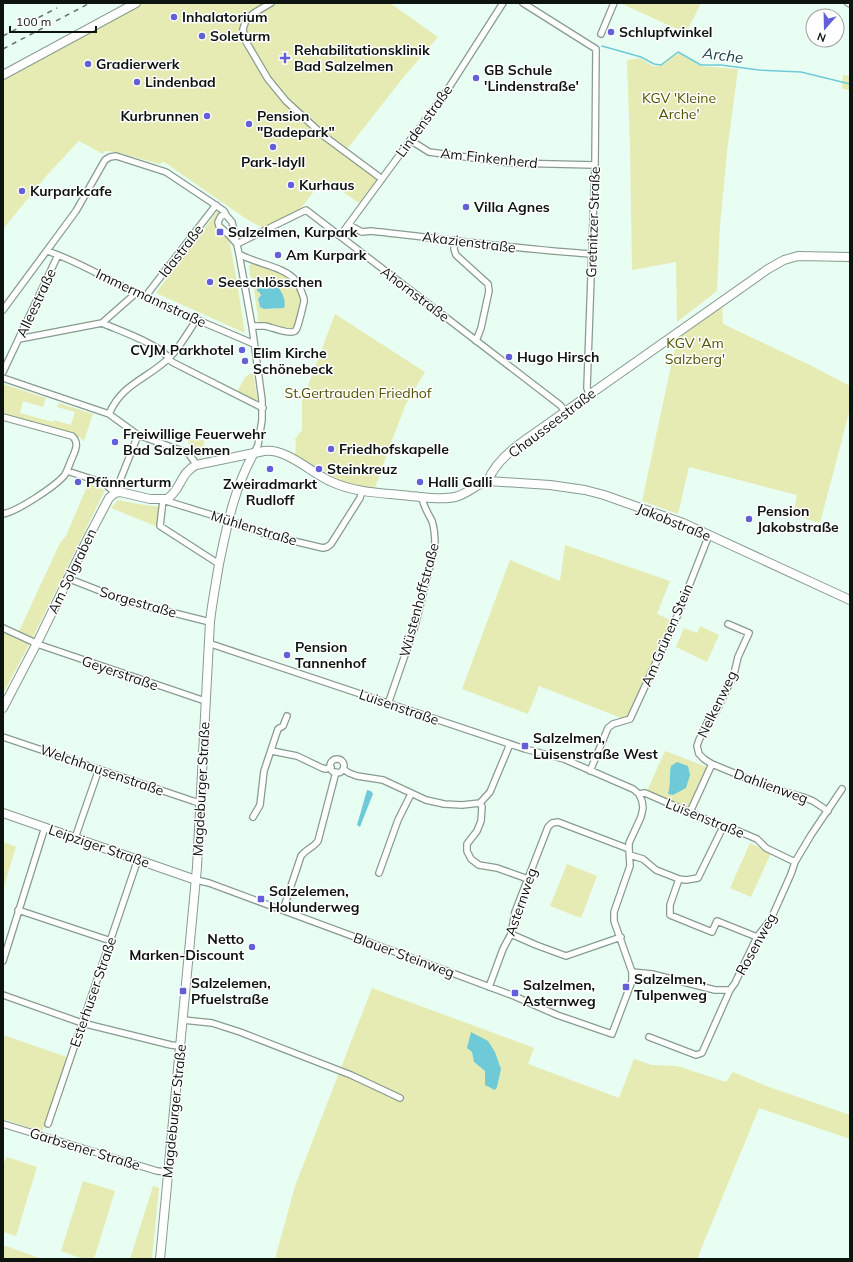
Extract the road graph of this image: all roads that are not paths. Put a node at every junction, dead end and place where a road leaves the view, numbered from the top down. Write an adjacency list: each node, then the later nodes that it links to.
1 (136, 3): 7 (street)
2 (271, 3): 10 (street)
3 (503, 3): 8 (street, Lindenstraße)
4 (522, 3): 9 (street, Gretnitzer Straße)
5 (614, 3): 6 (street)
6 (601, 34)
7 (3, 75)
8 (410, 140): 9 (street, Am Finkenherd); 10 (street, Lindenstraße)
9 (595, 165): 19 (street, Gretnitzer Straße)
10 (382, 179): 13 (street, Lindenstraße)
11 (216, 206): 12 (street); 17 (street); 23 (street, Idastraße)
12 (226, 215): 16 (street, Magdeburger Straße); 16 (street)
13 (348, 225): 14 (street, Lindenstraße); 15 (street, Akazienstraße)
14 (340, 236): 16 (street, Ahornstraße); 29 (street, Ahornstraße)
15 (455, 240): 19 (street, Akazienstraße); 29 (street)
16 (237, 244): 18 (street, Magdeburger Straße)
17 (47, 251): 20 (street, Immermannstraße); 24 (street)
18 (239, 254): 27 (street, Magdeburger Straße); 27 (street)
19 (592, 254): 34 (street, Gretnitzer Straße)
20 (58, 255): 22 (street, Immermannstraße); 28 (street, Alleestraße)
21 (850, 256): 34 (street, Chausseestraße)
22 (136, 293): 23 (street, Immermannstraße); 26 (street)
23 (145, 297): 25 (street, Immermannstraße)
24 (3, 310)
25 (197, 319): 30 (street, Immermannstraße); 31 (street)
26 (102, 323): 28 (street); 31 (street)
27 (252, 326): 30 (street, Magdeburger Straße)
28 (19, 339): 32 (street, Alleestraße)
29 (476, 341): 36 (street, Ahornstraße)
30 (254, 344): 35 (street, Magdeburger Straße)
31 (170, 358): 35 (street); 37 (street)
32 (3, 372)
33 (3, 378): 37 (street)
34 (589, 394): 36 (street, Chausseestraße)
35 (263, 408): 40 (street, Magdeburger Straße)
36 (565, 411): 43 (street, Chausseestraße)
37 (109, 414): 39 (street)
38 (3, 417): 42 (street)
39 (138, 435): 41 (street); 45 (street, Am Solgraben)
40 (254, 453): 41 (street, Chausseestraße); 44 (street, Chausseestraße); 49 (street, Magdeburger Straße)
41 (196, 465): 47 (street)
42 (67, 471): 45 (street); 48 (street)
43 (488, 481): 46 (street, Chausseestraße); 50 (street, Jakobstraße)
44 (362, 491): 46 (street, Chausseestraße); 49 (street, Mühlenstraße)
45 (115, 493): 47 (street); 52 (street, Am Solgraben)
46 (422, 497): 60 (street, Wüstenhoffstraße)
47 (163, 500): 49 (street, Mühlenstraße); 51 (street)
48 (3, 514)
49 (228, 520): 51 (street, Magdeburger Straße)
50 (709, 535): 53 (street, Jakobstraße); 70 (street, Am Grünen Stein)
51 (219, 564): 54 (street, Magdeburger Straße)
52 (67, 578): 54 (street, Sorgestraße); 58 (street, Am Solgraben)
53 (850, 600)
54 (210, 622): 57 (street, Magdeburger Straße)
55 (728, 624): 66 (street, Nelkenweg)
56 (3, 628): 58 (street, Geyerstraße)
57 (208, 643): 59 (street, Magdeburger Straße); 60 (street, Luisenstraße)
58 (36, 644): 59 (street, Geyerstraße); 61 (street, Am Solgraben)
59 (205, 701): 75 (street, Magdeburger Straße)
60 (388, 704): 64 (street, Luisenstraße)
61 (3, 708)
62 (287, 716): 65 (street)
63 (3, 737): 68 (street, Welchhausenstraße)
64 (510, 744): 70 (street, Luisenstraße); 76 (street)
65 (272, 752): 67 (street); 80 (street)
66 (712, 764): 77 (street, Dahlienweg); 79 (street)
67 (331, 767): 69 (street); 71 (street)
68 (99, 769): 75 (street, Welchhausenstraße); 83 (street)
69 (343, 769): 71 (street); 73 (street)
70 (590, 771): 74 (street, Luisenstraße)
71 (336, 772): 92 (street)
72 (842, 789): 77 (street, Rosenweg)
73 (411, 794): 76 (street); 87 (street)
74 (639, 794): 79 (street, Luisenstraße); 84 (street)
75 (200, 803): 90 (street, Magdeburger Straße)
76 (480, 803): 88 (street)
77 (828, 811): 86 (street, Rosenweg)
78 (3, 812): 81 (street, Leipziger Straße)
79 (690, 812): 82 (street, Luisenstraße)
80 (253, 817)
81 (45, 827): 83 (street, Leipziger Straße); 91 (street)
82 (722, 827): 86 (street, Luisenstraße); 89 (street)
83 (75, 838): 85 (street, Leipziger Straße)
84 (629, 852): 88 (street, Asternweg); 89 (street); 94 (street)
85 (138, 860): 90 (street, Leipziger Straße); 96 (street, Esterhuser Straße)
86 (795, 862): 95 (street, Rosenweg)
87 (379, 873)
88 (528, 879): 93 (street, Asternweg)
89 (679, 879): 95 (street)
90 (196, 880): 92 (street, Blauer Steinweg); 102 (street, Magdeburger Straße)
91 (18, 910): 96 (street); 97 (street)
92 (283, 910): 99 (street, Blauer Steinweg)
93 (511, 934): 94 (street); 99 (street, Asternweg)
94 (621, 937): 98 (street)
95 (757, 937): 100 (street, Rosenweg)
96 (111, 941): 103 (street, Esterhuser Straße)
97 (3, 961)
98 (632, 972): 99 (street, Blauer Steinweg); 100 (street)
99 (489, 987)
100 (730, 990): 104 (street, Rosenweg)
101 (3, 995): 103 (street)
102 (183, 1020): 105 (street, Magdeburger Straße); 106 (street)
103 (82, 1023): 105 (street); 108 (street, Esterhuser Straße)
104 (649, 1037)
105 (180, 1046): 109 (street, Magdeburger Straße)
106 (400, 1098)
107 (3, 1124): 109 (street, Garbsener Straße)
108 (48, 1124)
109 (168, 1172): 110 (street, Magdeburger Straße)
110 (160, 1259)

